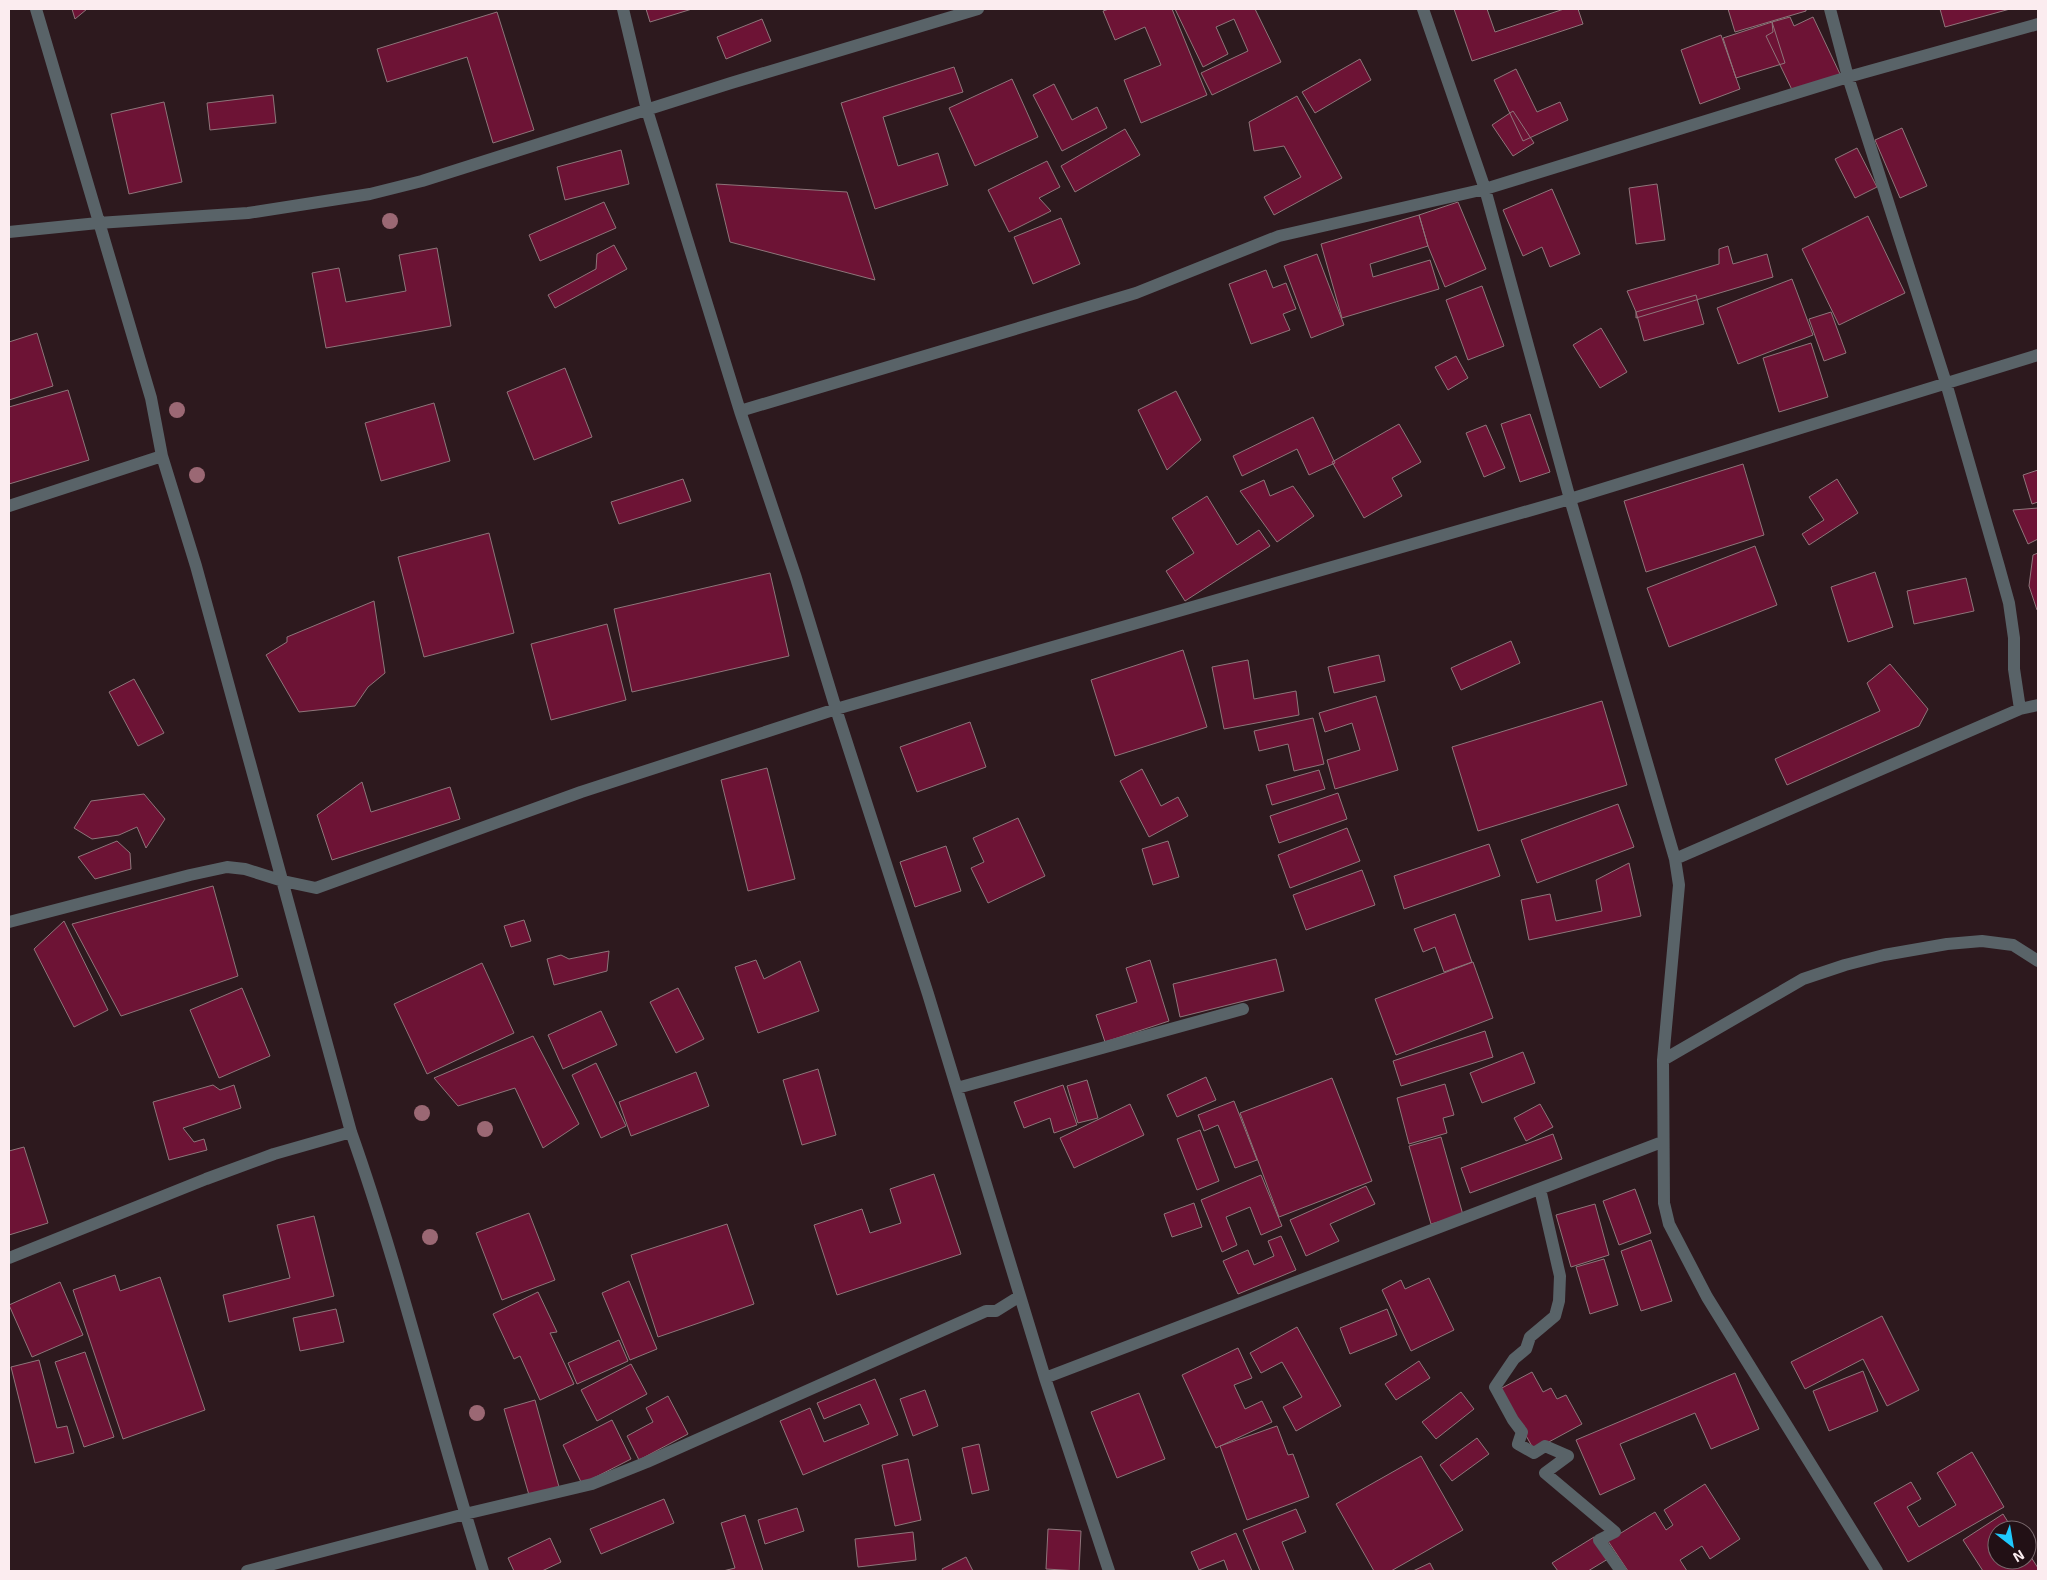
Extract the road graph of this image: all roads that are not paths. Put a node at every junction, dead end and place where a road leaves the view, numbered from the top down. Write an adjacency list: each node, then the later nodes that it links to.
1 (36, 9): 10 (street)
2 (624, 9): 8 (street)
3 (978, 9): 8 (street)
4 (1423, 9): 9 (street)
5 (1830, 9): 7 (street)
6 (2038, 24): 7 (street)
7 (1848, 77): 9 (street); 13 (street)
8 (647, 110): 10 (street); 14 (street)
9 (1485, 189): 14 (street); 16 (street)
10 (98, 223): 11 (street); 15 (street)
11 (9, 232)
12 (2038, 355): 13 (street)
13 (1946, 383): 16 (street); 20 (street)
14 (740, 411): 19 (street)
15 (162, 456): 17 (street); 22 (street)
16 (1570, 499): 19 (street); 21 (street)
17 (9, 506)
18 (2038, 705): 20 (street)
19 (836, 709): 22 (street); 27 (street)
20 (2020, 709): 21 (street)
21 (1675, 859): 26 (street)
22 (283, 881): 23 (street); 28 (street)
23 (9, 922)
24 (2038, 961): 26 (street)
25 (1243, 1009): 27 (street)
26 (1663, 1060): 29 (street)
27 (957, 1088): 32 (street)
28 (351, 1132): 31 (street); 34 (street)
29 (1662, 1142): 30 (street); 39 (street)
30 (1540, 1188): 33 (street); 38 (street)
31 (9, 1258)
32 (1020, 1296): 33 (street); 34 (street)
33 (1045, 1378): 37 (street)
34 (465, 1514): 35 (street); 36 (street)
35 (247, 1571)
36 (483, 1571)
37 (1109, 1571)
38 (1621, 1571)
39 (1877, 1571)

